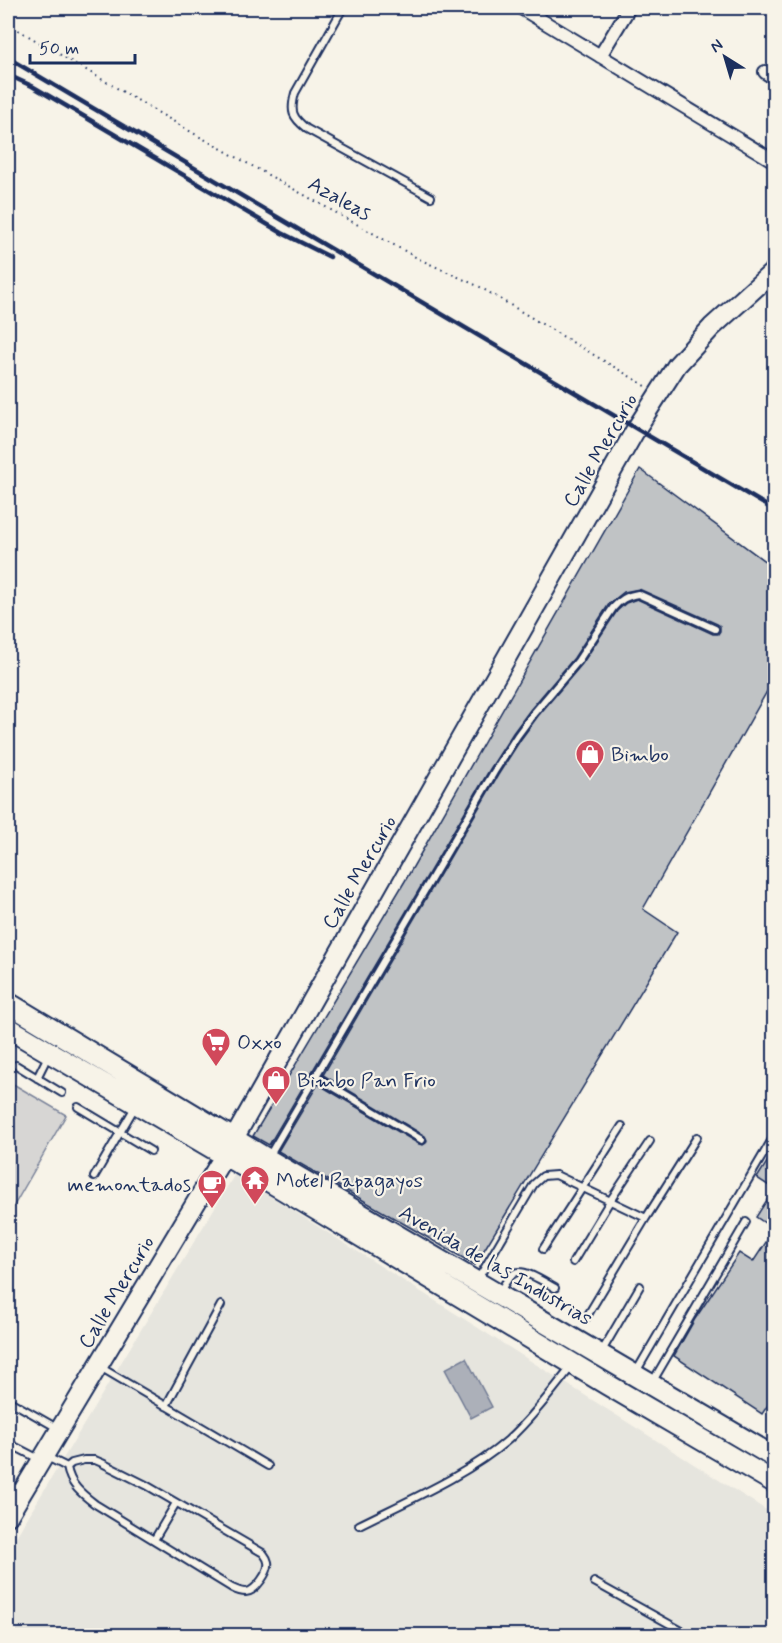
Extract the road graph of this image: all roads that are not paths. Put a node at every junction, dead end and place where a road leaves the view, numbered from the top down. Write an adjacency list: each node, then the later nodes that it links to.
1 (343, 8): 7 (lane)
2 (520, 8): 4 (street)
3 (629, 8): 5 (street)
4 (535, 11): 5 (street)
5 (600, 56): 6 (street)
6 (774, 161)
7 (431, 197)
8 (774, 271): 25 (main road, Calle Mercurio)
9 (715, 629): 14 (lane)
10 (8, 1003): 25 (main road, Avenida de las Industrias)
11 (8, 1028): 12 (main road, Avenida de las Industrias)
12 (50, 1053): 15 (lane); 17 (main road, Avenida de las Industrias)
13 (16, 1065): 15 (lane)
14 (315, 1076): 23 (lane); 27 (lane)
15 (37, 1078): 16 (lane)
16 (62, 1093)
17 (136, 1104): 20 (lane); 25 (main road, Avenida de las Industrias)
18 (78, 1107): 20 (lane)
19 (622, 1126): 30 (lane)
20 (120, 1132): 26 (lane); 28 (lane)
21 (774, 1136): 45 (lane)
22 (697, 1137): 32 (lane)
23 (422, 1140)
24 (650, 1141): 31 (lane)
25 (229, 1147): 27 (main road, Avenida de las Industrias); 29 (main road, Avenida de las Industrias); 44 (main road, Calle Mercurio)
26 (151, 1151)
27 (267, 1159): 29 (main road, Avenida de las Industrias)
28 (94, 1177)
29 (283, 1179): 36 (main road, Avenida de las Industrias); 43 (main road, Avenida de las Industrias)
30 (582, 1188): 31 (lane); 34 (lane); 36 (lane)
31 (610, 1201): 32 (lane); 35 (lane)
32 (646, 1218): 41 (lane)
33 (746, 1222): 45 (lane)
34 (543, 1249)
35 (573, 1262)
36 (477, 1282): 39 (main road, Avenida de las Industrias)
37 (640, 1286): 42 (lane)
38 (555, 1288): 39 (lane)
39 (499, 1295): 42 (main road, Avenida de las Industrias)
40 (221, 1305): 48 (lane)
41 (586, 1318)
42 (606, 1358): 45 (main road, Avenida de las Industrias); 46 (main road)
43 (574, 1364): 46 (main road, Avenida de las Industrias); 59 (lane)
44 (98, 1365): 48 (lane); 49 (main road, Calle Mercurio)
45 (643, 1380): 51 (main road, Avenida de las Industrias)
46 (602, 1381): 55 (main road, Avenida de las Industrias)
47 (8, 1400): 49 (lane)
48 (166, 1406): 53 (lane)
49 (60, 1429): 52 (main road, Calle Mercurio)
50 (8, 1443): 52 (lane)
51 (774, 1457)
52 (43, 1458): 54 (lane); 56 (main road, Calle Mercurio)
53 (268, 1466)
54 (67, 1467): 57 (lane); 60 (lane)
55 (774, 1482)
56 (15, 1488): 58 (main road, Calle Mercurio)
57 (176, 1503): 60 (lane); 60 (lane)
58 (8, 1516)
59 (360, 1525)
60 (154, 1540)
61 (594, 1582): 62 (lane)
62 (691, 1635)

